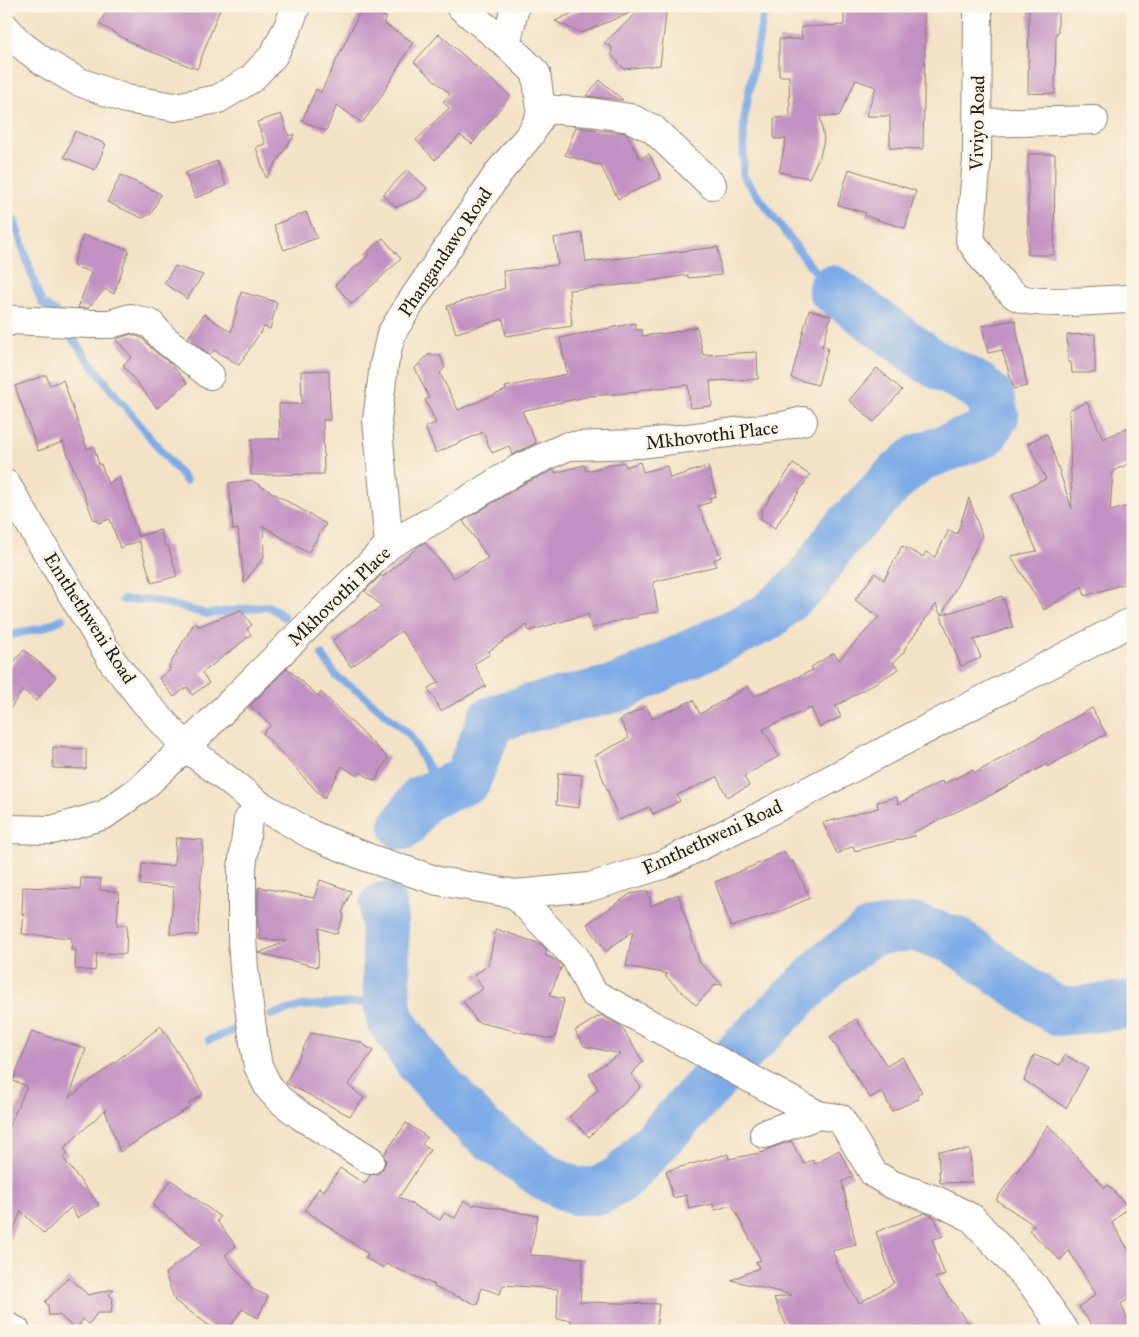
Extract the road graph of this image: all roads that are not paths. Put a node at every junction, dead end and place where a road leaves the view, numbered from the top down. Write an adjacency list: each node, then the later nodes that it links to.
1 (296, 6): 5 (street)
2 (460, 6): 6 (street, Phangandawo Road)
3 (515, 6): 6 (street)
4 (978, 6): 9 (street, Viviyo Road)
5 (6, 28)
6 (506, 44): 7 (street, Phangandawo Road)
7 (541, 109): 10 (street); 16 (street, Phangandawo Road)
8 (1094, 120): 9 (street)
9 (978, 123): 11 (street, Viviyo Road)
10 (712, 185)
11 (1127, 300)
12 (6, 323): 13 (street)
13 (210, 375)
14 (802, 422): 16 (street, Mkhovothi Place)
15 (6, 484): 18 (street, Emthethweni Road)
16 (389, 545): 18 (street, Mkhovothi Place)
17 (1133, 621): 21 (street, Emthethweni Road)
18 (186, 747): 19 (street, Emthethweni Road); 20 (street, Mkhovothi Place)
19 (260, 805): 21 (street, Emthethweni Road); 24 (street)
20 (6, 830)
21 (515, 894): 22 (street)
22 (818, 1115): 23 (street); 27 (street)
23 (764, 1134)
24 (370, 1160)
25 (6, 1326): 26 (street)
26 (16, 1331)
27 (1065, 1331)

